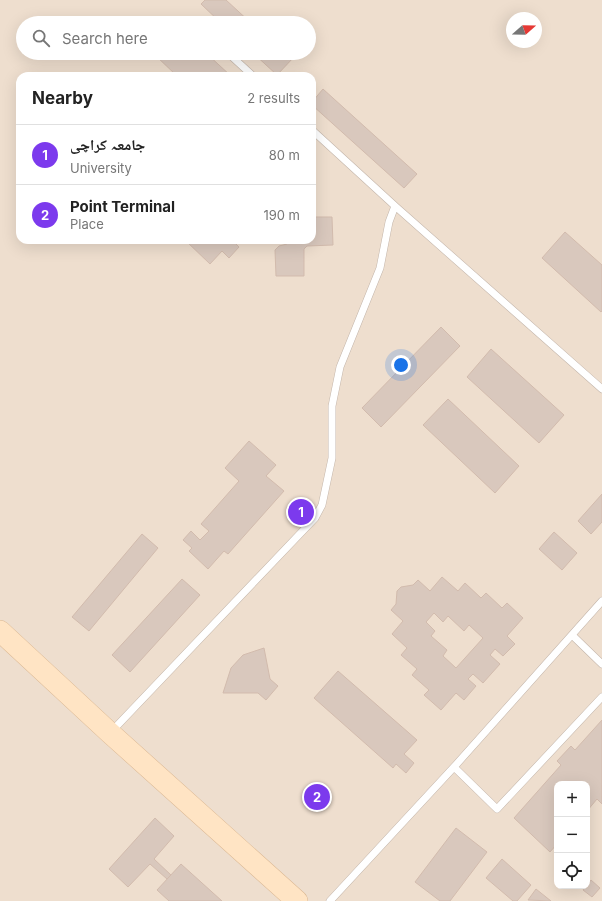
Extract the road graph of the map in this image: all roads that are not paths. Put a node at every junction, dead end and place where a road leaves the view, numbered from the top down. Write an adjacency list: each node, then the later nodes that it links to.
1 (236, 60): 2 (lane)
2 (249, 72)
3 (316, 134): 4 (lane)
4 (396, 206): 5 (lane); 11 (lane)
5 (602, 390)
6 (602, 601): 8 (lane)
7 (0, 631): 11 (street)
8 (572, 634): 9 (lane); 12 (lane)
9 (602, 664)
10 (602, 697): 12 (lane)
11 (110, 733): 13 (street)
12 (454, 767): 14 (lane)
13 (297, 901)
14 (330, 901)

